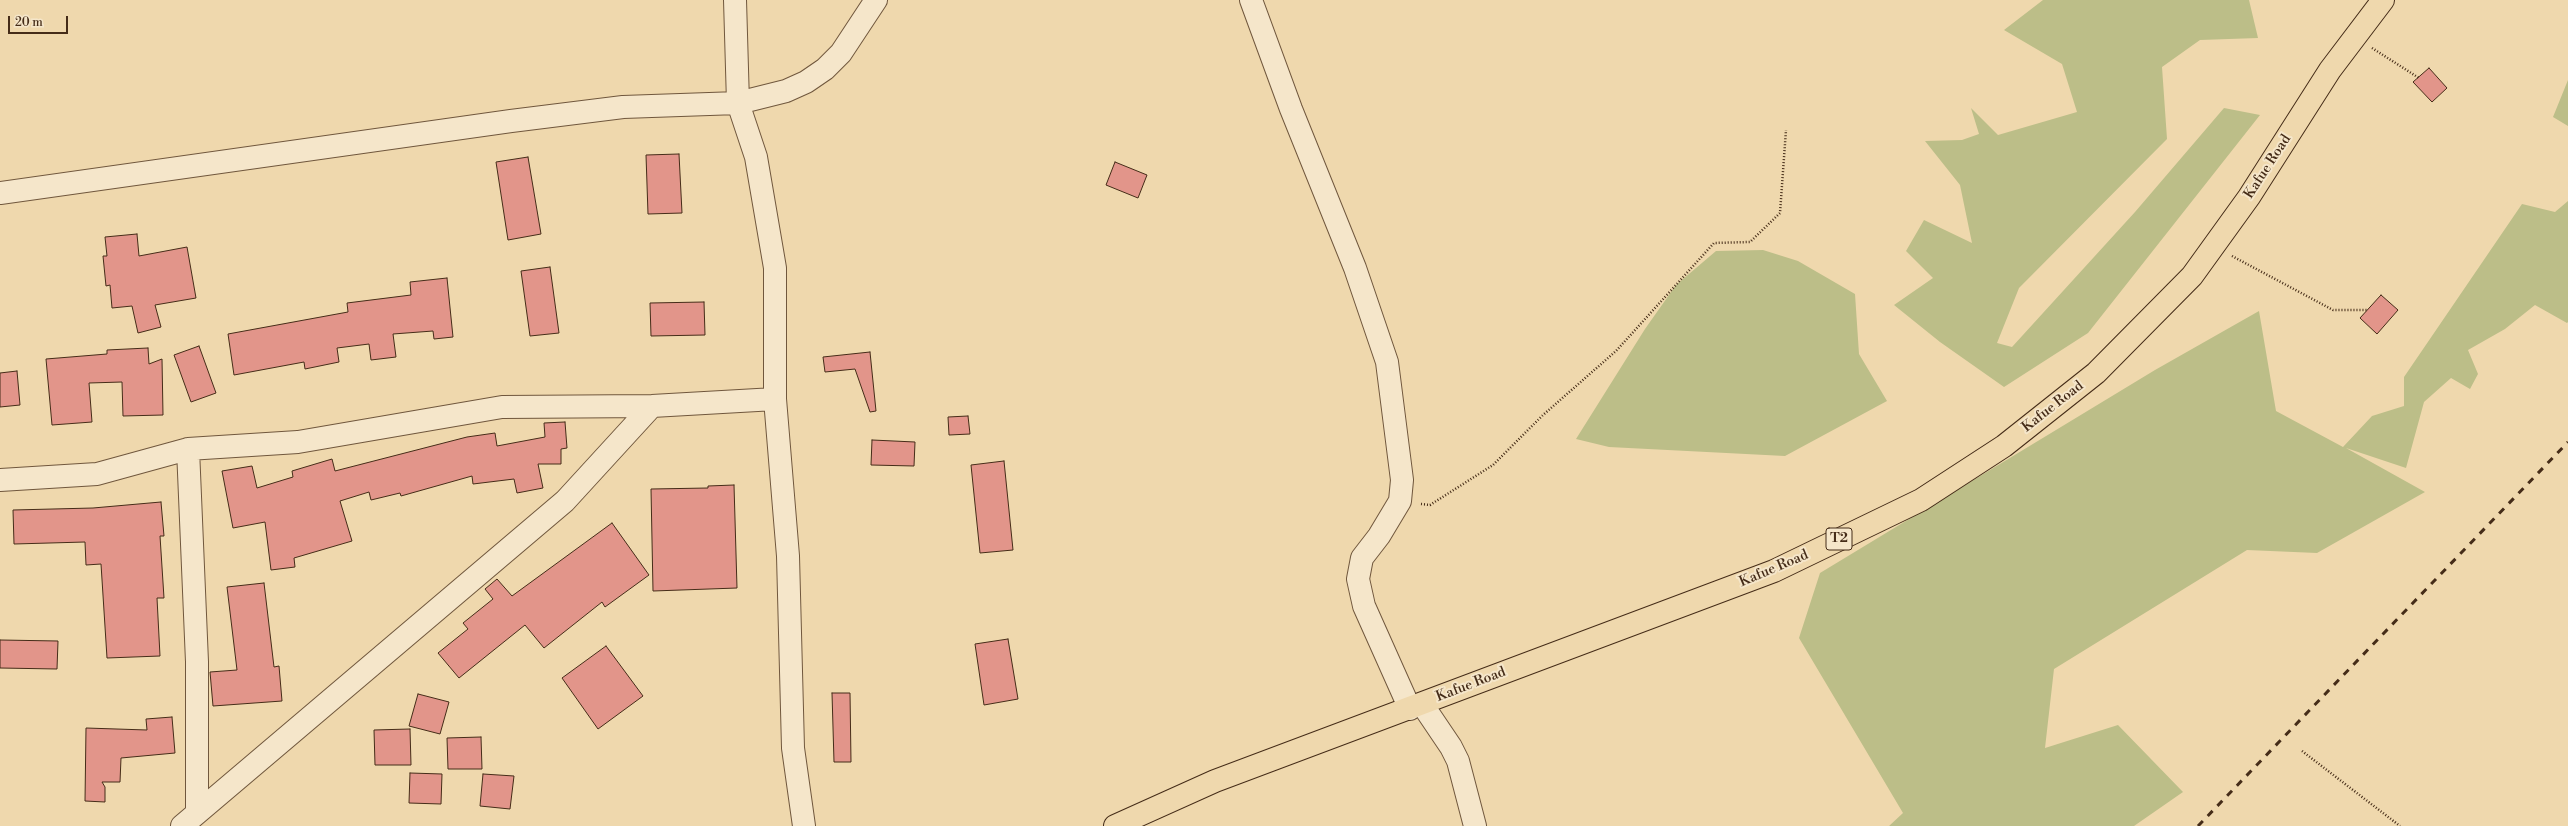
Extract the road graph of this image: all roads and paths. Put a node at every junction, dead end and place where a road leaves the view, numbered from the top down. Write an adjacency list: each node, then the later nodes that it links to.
1 (735, 0): 7 (street)
2 (876, 0): 7 (street)
3 (1251, 0): 16 (street)
4 (2383, 0): 5 (highway, Kafue Road / T2)
5 (2355, 37): 6 (path); 10 (highway, Kafue Road / T2)
6 (2419, 78)
7 (738, 103): 9 (street); 12 (street)
8 (1786, 130): 16 (path)
9 (0, 193)
10 (2214, 246): 11 (path); 17 (highway, Kafue Road / T2)
11 (2367, 310)
12 (775, 399): 13 (street); 20 (street)
13 (652, 406): 14 (street); 19 (street)
14 (188, 449): 15 (street); 19 (street)
15 (0, 480)
16 (1400, 502): 17 (street)
17 (1416, 706): 21 (highway, Kafue Road / T2); 22 (street)
18 (2302, 751): 23 (path)
19 (189, 819)
20 (804, 826)
21 (1115, 826)
22 (1475, 826)
23 (2400, 826)

